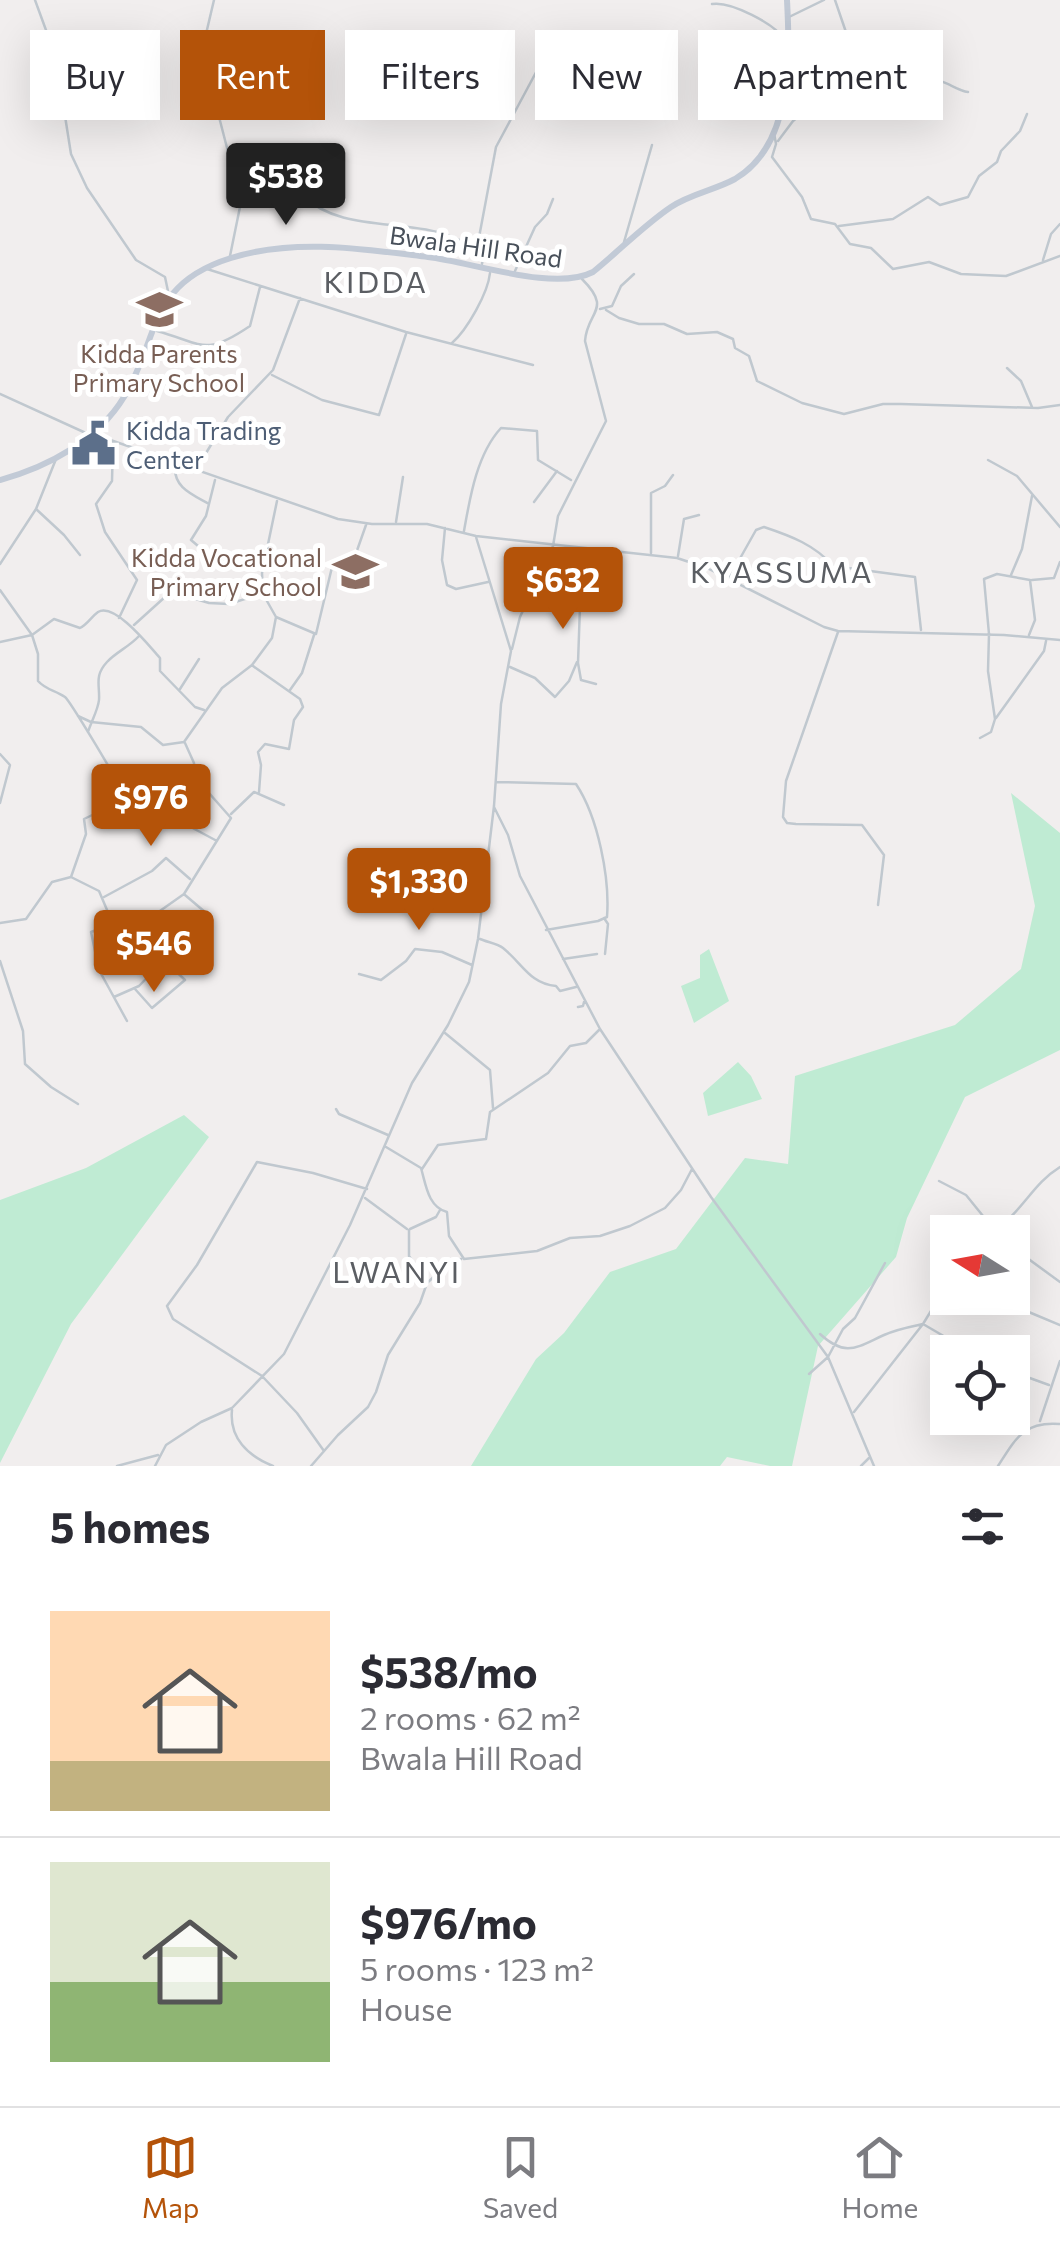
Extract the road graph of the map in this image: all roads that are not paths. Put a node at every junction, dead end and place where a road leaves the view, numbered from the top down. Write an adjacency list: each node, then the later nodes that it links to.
1 (35, 0): 8 (street)
2 (214, 0): 31 (street)
3 (787, 0): 7 (street)
4 (824, 0): 7 (street)
5 (835, 0): 11 (street)
6 (712, 4): 9 (street)
7 (788, 17): 10 (street)
8 (46, 30)
9 (777, 30)
10 (789, 30)
11 (844, 30)
12 (535, 74): 29 (street)
13 (943, 83): 14 (street)
14 (968, 92)
15 (1027, 114): 27 (street)
16 (66, 120): 39 (street)
17 (777, 120): 19 (street)
18 (796, 120): 20 (street)
19 (773, 132): 20 (street); 22 (street)
20 (776, 144): 23 (street)
21 (652, 145): 28 (street)
22 (760, 154): 23 (street); 28 (street)
23 (772, 157): 27 (street)
24 (302, 195): 29 (street)
25 (552, 198): 35 (street)
26 (1060, 224): 32 (street)
27 (838, 226): 32 (street)
28 (622, 249): 37 (street)
29 (476, 250): 33 (street)
30 (1060, 256): 32 (street)
31 (229, 259): 33 (street, Bwala Hill Road); 34 (street, Bwala Hill Road)
32 (1043, 261)
33 (485, 266): 35 (street, Bwala Hill Road); 45 (street)
34 (206, 269): 38 (street); 39 (street, Bwala Hill Road)
35 (515, 273): 37 (street, Bwala Hill Road)
36 (634, 274): 42 (street)
37 (582, 278): 41 (street, Bwala Hill Road)
38 (260, 286): 40 (street); 43 (street)
39 (169, 298): 43 (street, Bwala Hill Road)
40 (300, 298): 44 (street); 48 (street)
41 (598, 309): 42 (street); 63 (street)
42 (606, 310): 51 (street)
43 (151, 329): 52 (street, Bwala Hill Road)
44 (406, 332): 45 (street); 48 (street)
45 (450, 344): 46 (street)
46 (533, 366)
47 (1007, 368): 51 (street)
48 (270, 374): 57 (street)
49 (0, 394): 52 (street)
50 (1060, 405): 51 (street)
51 (1032, 408)
52 (92, 435): 53 (street); 54 (street, Bwala Hill Road)
53 (112, 440): 56 (street); 91 (street)
54 (56, 457): 62 (street, Bwala Hill Road); 68 (street)
55 (988, 460): 64 (street)
56 (175, 464): 57 (street); 67 (street)
57 (191, 470): 61 (street)
58 (557, 470): 63 (street); 66 (street); 74 (street)
59 (673, 475): 79 (street)
60 (403, 477): 71 (street)
61 (215, 479): 65 (street); 67 (street)
62 (0, 480)
63 (574, 482): 76 (street)
64 (1032, 494): 72 (street); 84 (street)
65 (277, 500): 70 (street); 89 (street)
66 (534, 502)
67 (210, 504): 78 (street)
68 (36, 509): 80 (street); 83 (street)
69 (699, 514): 81 (street)
70 (366, 524): 71 (street); 97 (street)
71 (396, 524): 73 (street)
72 (1060, 527)
73 (445, 528): 74 (street); 87 (street)
74 (464, 533): 75 (street)
75 (476, 536): 76 (street); 87 (street)
76 (553, 546): 77 (street); 103 (street)
77 (582, 547): 79 (street); 104 (street)
78 (204, 552)
79 (651, 554): 81 (street)
80 (80, 555)
81 (677, 558): 85 (street)
82 (1060, 562): 86 (street)
83 (0, 564)
84 (1011, 576): 86 (street); 95 (street)
85 (729, 580): 93 (street); 94 (street)
86 (1030, 580): 99 (street)
87 (490, 582): 103 (street)
88 (0, 590): 98 (street)
89 (262, 594): 90 (street); 92 (street)
90 (276, 617): 97 (street); 106 (street)
91 (119, 619): 92 (street); 98 (street)
92 (133, 626): 96 (street)
93 (838, 630): 94 (street); 131 (street)
94 (922, 632): 95 (street)
95 (989, 634): 99 (street); 113 (street)
96 (140, 635): 109 (street); 114 (street)
97 (314, 635): 110 (street)
98 (32, 636): 102 (street); 112 (street)
99 (1029, 637): 100 (street)
100 (1046, 638): 101 (street); 113 (street)
101 (1060, 640)
102 (0, 642)
103 (511, 651): 107 (street)
104 (578, 658): 107 (street); 108 (street)
105 (199, 659): 109 (street)
106 (252, 665): 110 (street); 111 (street)
107 (509, 666): 119 (street)
108 (596, 684)
109 (180, 690): 111 (street)
110 (289, 692): 120 (street)
111 (206, 710): 117 (street)
112 (78, 716): 114 (street); 115 (street)
113 (996, 719): 116 (street)
114 (91, 722): 115 (street); 117 (street)
115 (88, 736): 121 (street)
116 (980, 738)
117 (184, 742): 125 (street)
118 (0, 754): 122 (street)
119 (494, 782): 124 (street); 133 (street)
120 (259, 792): 123 (street); 125 (street)
121 (118, 802): 126 (street); 127 (street)
122 (0, 804)
123 (284, 805)
124 (494, 806): 135 (street); 137 (street)
125 (230, 815): 126 (street)
126 (217, 840): 128 (street)
127 (71, 877): 130 (street); 134 (street)
128 (192, 880): 129 (street); 130 (street)
129 (184, 894): 136 (street); 140 (street)
130 (103, 898): 132 (street)
131 (878, 904)
132 (110, 918): 136 (street); 147 (street)
133 (603, 918): 135 (street); 139 (street)
134 (0, 924)
135 (546, 930): 141 (street)
136 (138, 934): 140 (street)
137 (478, 938): 143 (street); 145 (street)
138 (597, 954): 141 (street)
139 (605, 954)
140 (166, 958): 146 (street); 146 (street)
141 (562, 959): 145 (street)
142 (0, 961): 153 (street)
143 (474, 966): 144 (street); 152 (street)
144 (359, 974)
145 (576, 987): 148 (street)
146 (135, 989): 147 (street)
147 (114, 998): 150 (street)
148 (584, 1000): 149 (street); 151 (street)
149 (578, 1008)
150 (127, 1021)
151 (600, 1029): 155 (street); 159 (street)
152 (444, 1032): 155 (street); 156 (street)
153 (78, 1104)
154 (336, 1108): 156 (street)
155 (493, 1109): 160 (street)
156 (389, 1135): 157 (street)
157 (384, 1146): 160 (street); 162 (street)
158 (1060, 1167): 166 (street)
159 (692, 1169): 168 (street); 180 (street)
160 (422, 1170): 164 (street)
161 (940, 1181): 165 (street)
162 (367, 1189): 163 (street); 183 (street)
163 (363, 1197): 167 (street); 183 (street)
164 (440, 1210): 167 (street); 168 (street)
165 (981, 1215)
166 (1015, 1215)
167 (408, 1230): 171 (street)
168 (461, 1258): 171 (street)
169 (1030, 1260): 172 (street)
170 (885, 1264): 179 (street)
171 (428, 1282): 192 (street)
172 (1060, 1282)
173 (1030, 1312): 176 (street)
174 (930, 1313): 175 (street)
175 (923, 1324): 178 (street); 179 (street); 187 (street)
176 (1060, 1324)
177 (820, 1334): 179 (street)
178 (942, 1335)
179 (835, 1344): 180 (street)
180 (828, 1358): 182 (street); 187 (street)
181 (1060, 1361): 185 (street)
182 (809, 1374)
183 (262, 1376): 186 (street); 192 (street)
184 (1030, 1378): 185 (street)
185 (1050, 1386): 190 (street)
186 (232, 1408): 188 (street); 189 (street)
187 (853, 1413): 194 (street)
188 (224, 1414): 189 (street); 193 (street)
189 (231, 1420): 197 (street)
190 (1040, 1423): 191 (street); 201 (street)
191 (1060, 1424)
192 (324, 1451): 198 (street)
193 (160, 1454): 195 (street); 196 (street)
194 (870, 1457): 199 (street); 200 (street)
195 (157, 1465)
196 (117, 1466)
197 (272, 1466)
198 (311, 1466)
199 (861, 1466)
200 (874, 1466)
201 (998, 1466)

